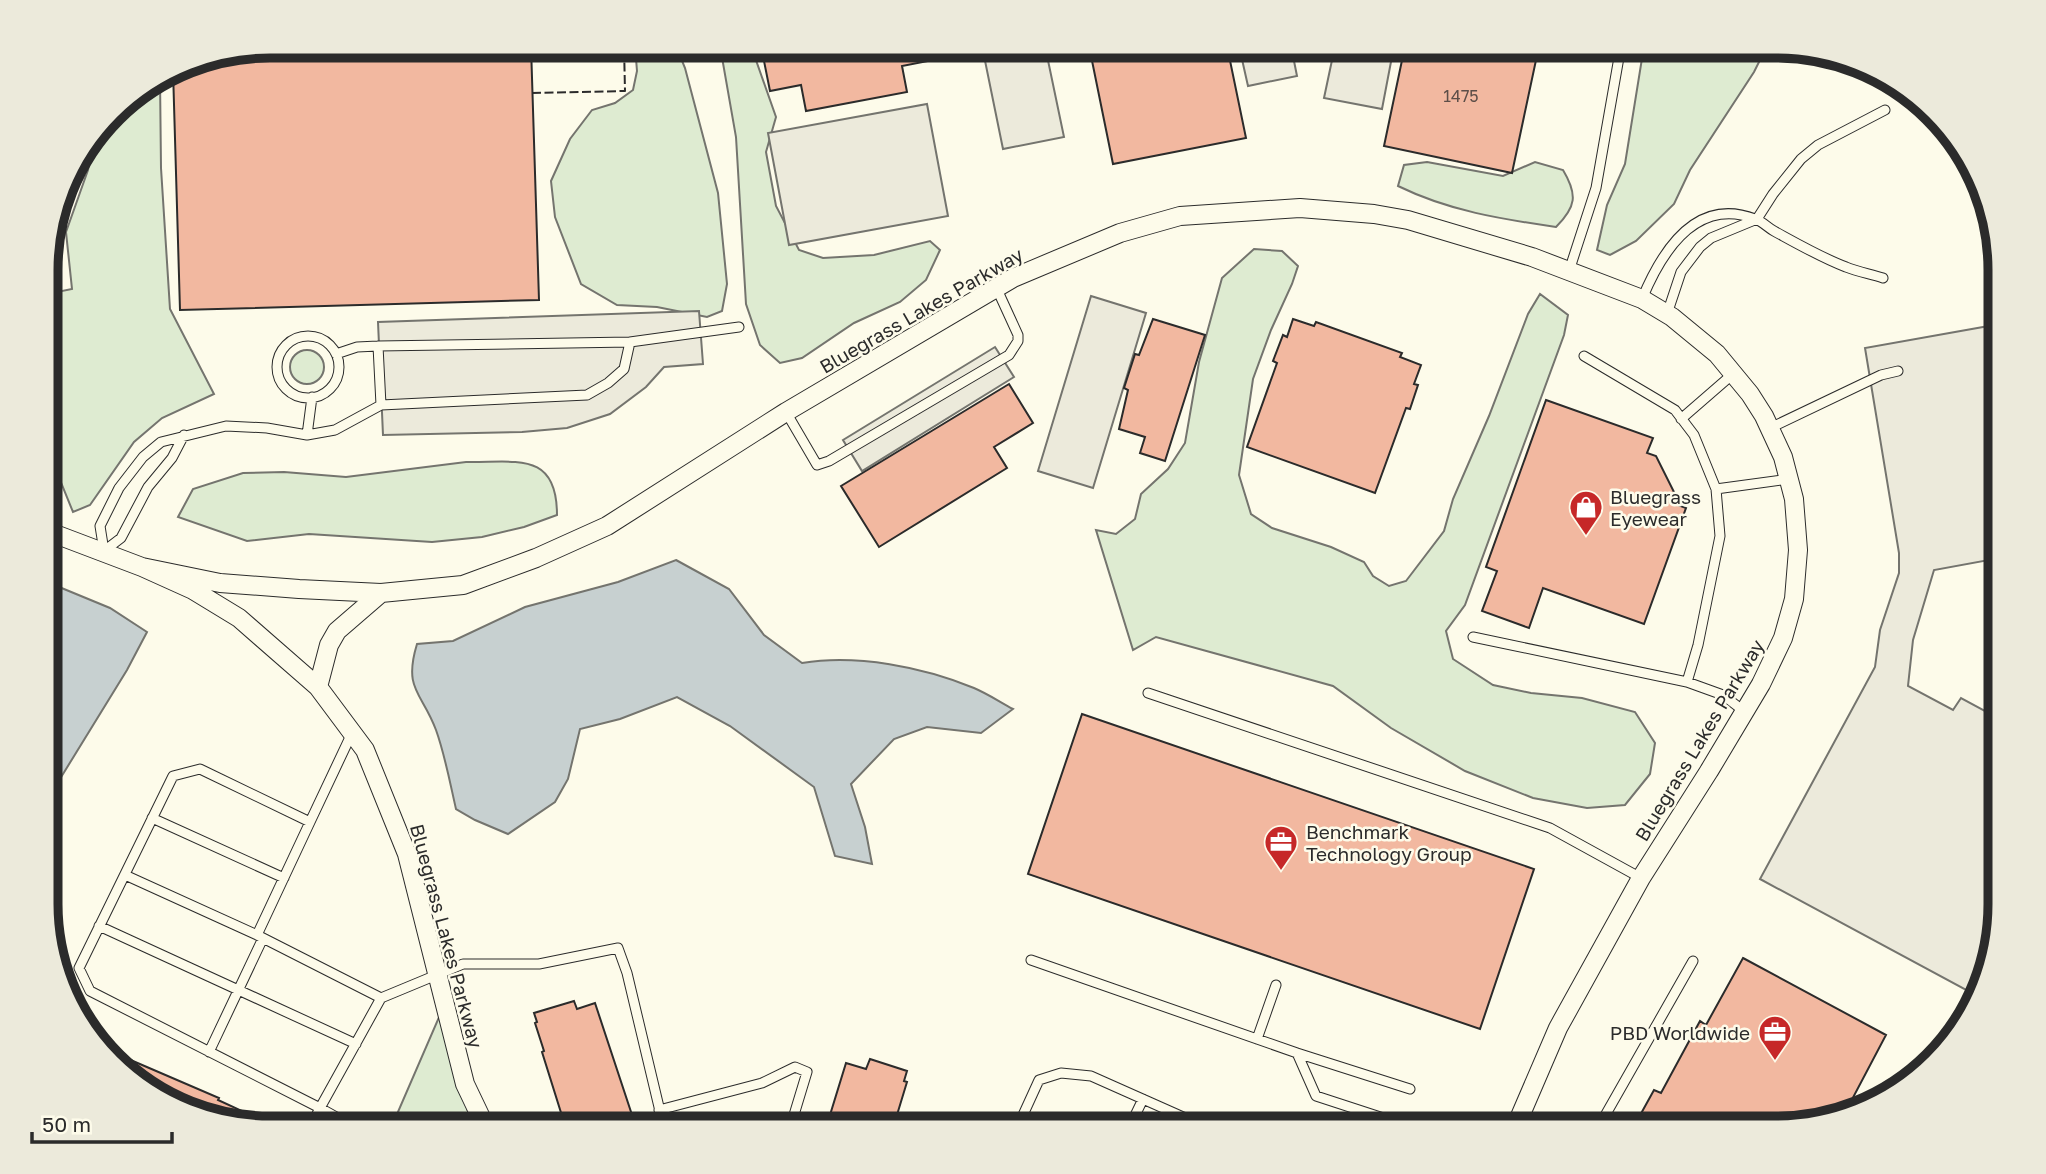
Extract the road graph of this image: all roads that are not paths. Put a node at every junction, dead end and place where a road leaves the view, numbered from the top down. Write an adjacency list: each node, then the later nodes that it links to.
1 (1619, 58): 4 (lane)
2 (1885, 110): 3 (lane)
3 (1757, 219): 5 (lane); 7 (lane); 8 (lane)
4 (1569, 271): 6 (street, Bluegrass Lakes Parkway); 7 (street, Bluegrass Lakes Parkway)
5 (1883, 278)
6 (996, 287): 18 (street, Bluegrass Lakes Parkway); 18 (lane)
7 (1642, 299): 8 (street, Bluegrass Lakes Parkway)
8 (1667, 314): 15 (street, Bluegrass Lakes Parkway)
9 (739, 327): 10 (lane)
10 (630, 342): 11 (lane); 17 (lane)
11 (378, 346): 12 (lane); 17 (lane)
12 (336, 354): 16 (lane); 16 (lane)
13 (1584, 356): 19 (lane)
14 (1898, 371): 20 (lane)
15 (1734, 373): 19 (lane); 20 (street, Bluegrass Lakes Parkway)
16 (312, 397): 22 (lane)
17 (381, 405): 22 (lane)
18 (786, 412): 28 (street, Bluegrass Lakes Parkway)
19 (1681, 419): 24 (lane)
20 (1770, 428): 23 (street, Bluegrass Lakes Parkway)
21 (184, 435): 22 (lane); 26 (lane); 26 (lane)
22 (307, 435)
23 (1789, 479): 24 (lane); 33 (street, Bluegrass Lakes Parkway)
24 (1716, 489): 30 (lane)
25 (58, 535): 26 (street, Bluegrass Lakes Parkway)
26 (104, 551): 27 (street, Bluegrass Lakes Parkway)
27 (142, 567): 28 (street, Bluegrass Lakes Parkway); 31 (street, Bluegrass Lakes Parkway)
28 (381, 593): 31 (street)
29 (1473, 637): 30 (lane)
30 (1687, 682): 33 (lane)
31 (318, 687): 34 (street, Bluegrass Lakes Parkway)
32 (1148, 693): 39 (lane)
33 (1745, 712): 39 (street, Bluegrass Lakes Parkway)
34 (352, 733): 36 (lane); 44 (street, Bluegrass Lakes Parkway)
35 (152, 818): 36 (lane); 37 (lane); 38 (lane)
36 (310, 822): 38 (lane)
37 (125, 875): 40 (lane); 41 (lane)
38 (284, 878): 41 (lane)
39 (1641, 878): 65 (street, Bluegrass Lakes Parkway)
40 (99, 926): 46 (lane); 50 (lane)
41 (260, 937): 46 (lane); 47 (lane)
42 (1031, 960): 48 (lane)
43 (1693, 961): 66 (lane)
44 (438, 975): 47 (lane); 55 (lane); 59 (street, Bluegrass Lakes Parkway)
45 (1276, 985): 48 (lane)
46 (238, 990): 49 (lane); 50 (lane)
47 (381, 998): 49 (lane)
48 (1257, 1039): 51 (lane)
49 (356, 1044): 54 (lane)
50 (209, 1052): 54 (lane)
51 (1297, 1053): 52 (lane); 64 (lane)
52 (1410, 1089)
53 (1143, 1099): 56 (lane); 62 (lane); 63 (lane)
54 (320, 1108): 57 (lane); 58 (lane)
55 (659, 1110): 60 (lane); 61 (lane)
56 (1023, 1115)
57 (316, 1116)
58 (334, 1116)
59 (481, 1116)
60 (661, 1116)
61 (794, 1116)
62 (1135, 1116)
63 (1181, 1116)
64 (1377, 1116)
65 (1520, 1116)
66 (1605, 1116)

